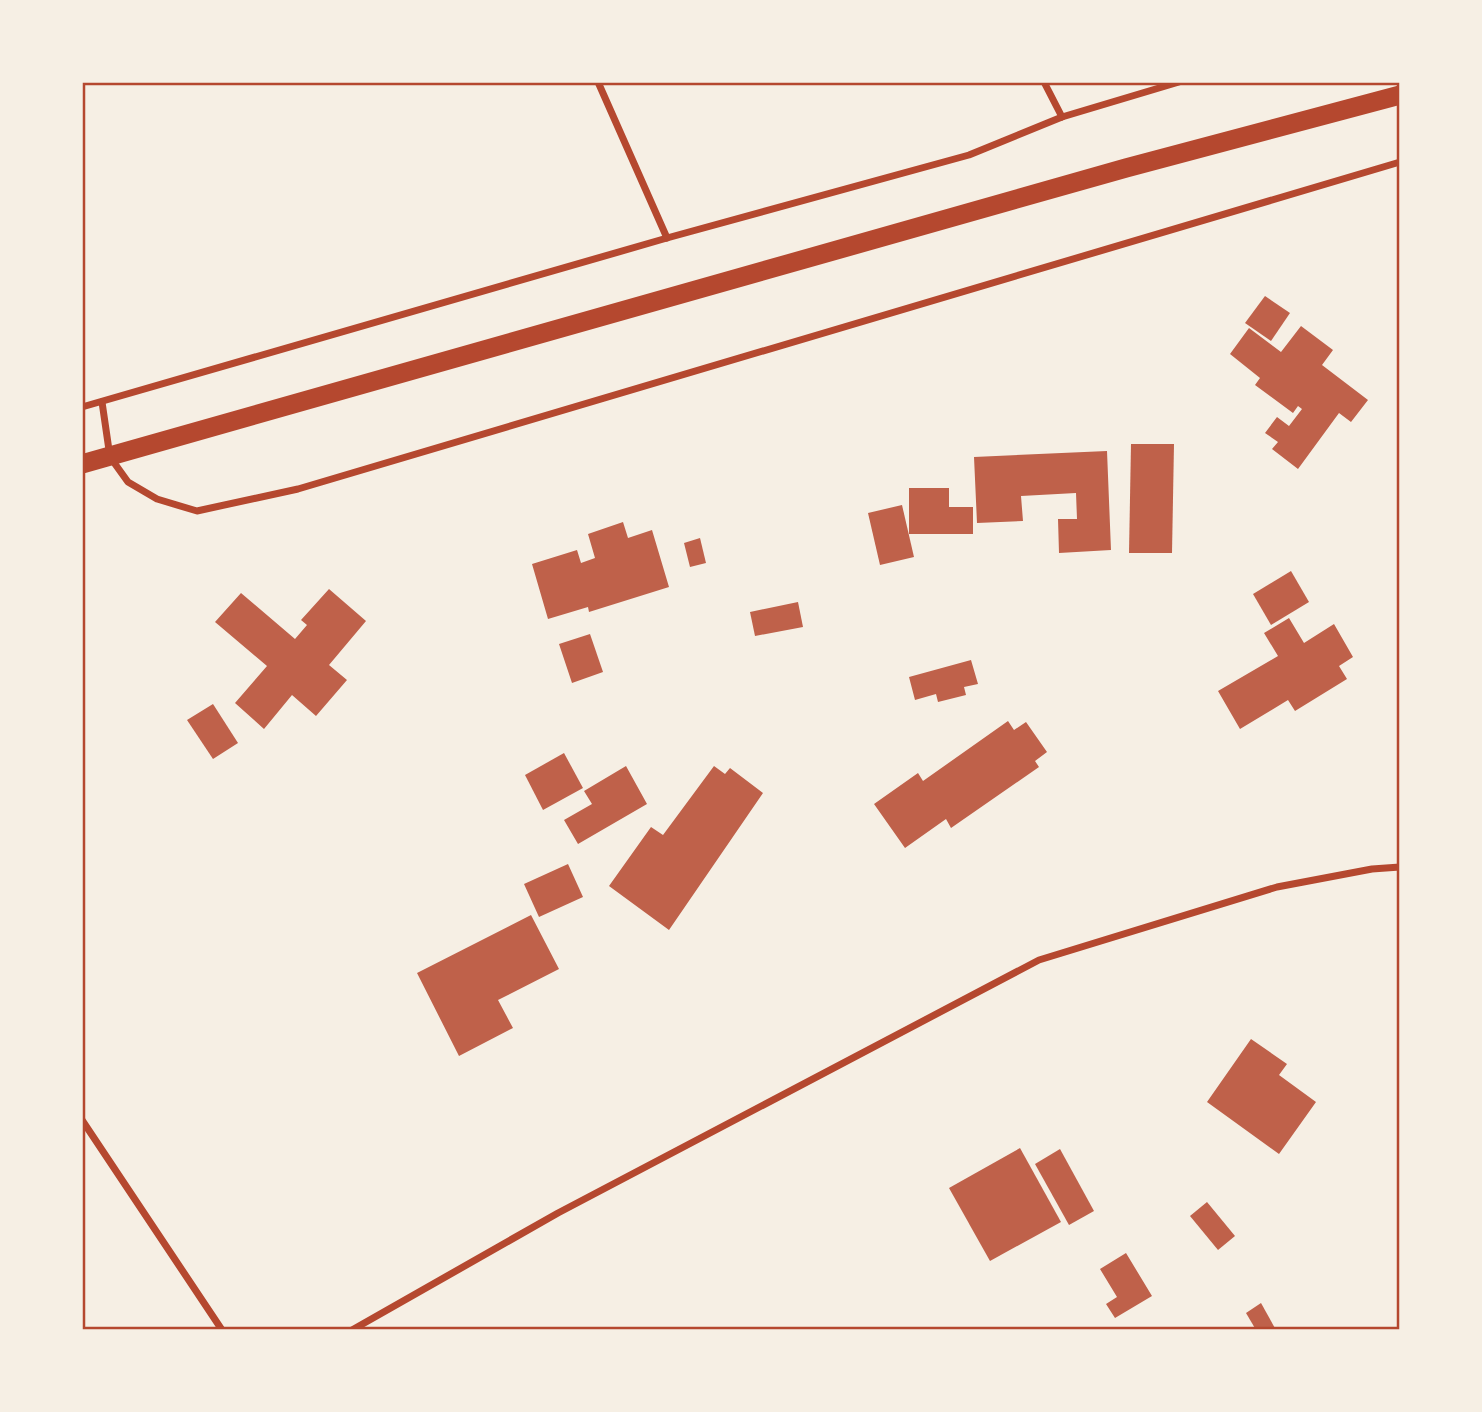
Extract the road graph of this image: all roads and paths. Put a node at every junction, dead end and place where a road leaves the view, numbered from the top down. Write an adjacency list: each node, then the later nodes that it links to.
1 (598, 82): 7 (street)
2 (1044, 82): 5 (street)
3 (1179, 82): 5 (street)
4 (1400, 95): 10 (highway)
5 (1062, 117): 7 (street)
6 (1400, 162): 10 (street)
7 (667, 238): 8 (street)
8 (102, 402): 9 (street); 10 (street)
9 (82, 407)
10 (110, 457): 11 (highway)
11 (82, 464)
12 (1400, 867): 15 (street)
13 (82, 1120): 14 (street)
14 (222, 1330)
15 (352, 1330)

